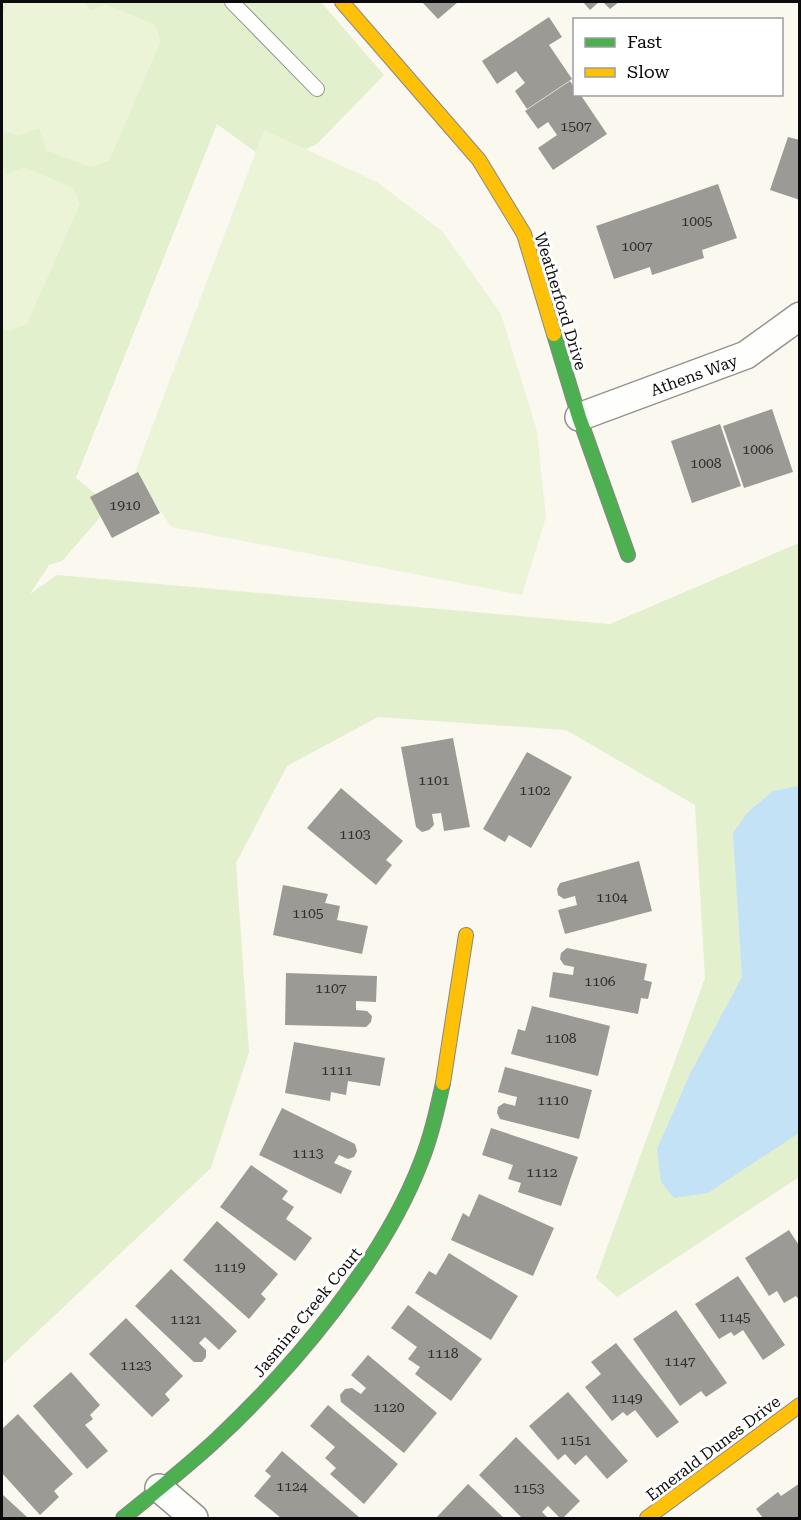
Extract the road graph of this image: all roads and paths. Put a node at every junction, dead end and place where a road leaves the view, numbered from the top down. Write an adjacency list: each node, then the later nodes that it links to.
1 (232, 2): 3 (lane)
2 (342, 2): 5 (street, Weatherford Drive)
3 (317, 88)
4 (800, 316): 5 (street, Athens Way)
5 (579, 417): 6 (street, Weatherford Drive)
6 (628, 555)
7 (466, 935): 9 (street, Jasmine Creek Court)
8 (800, 1405): 12 (street, Emerald Dunes Drive)
9 (159, 1488): 10 (street, Jasmine Creek Court); 11 (street)
10 (123, 1518)
11 (194, 1518)
12 (647, 1518)

